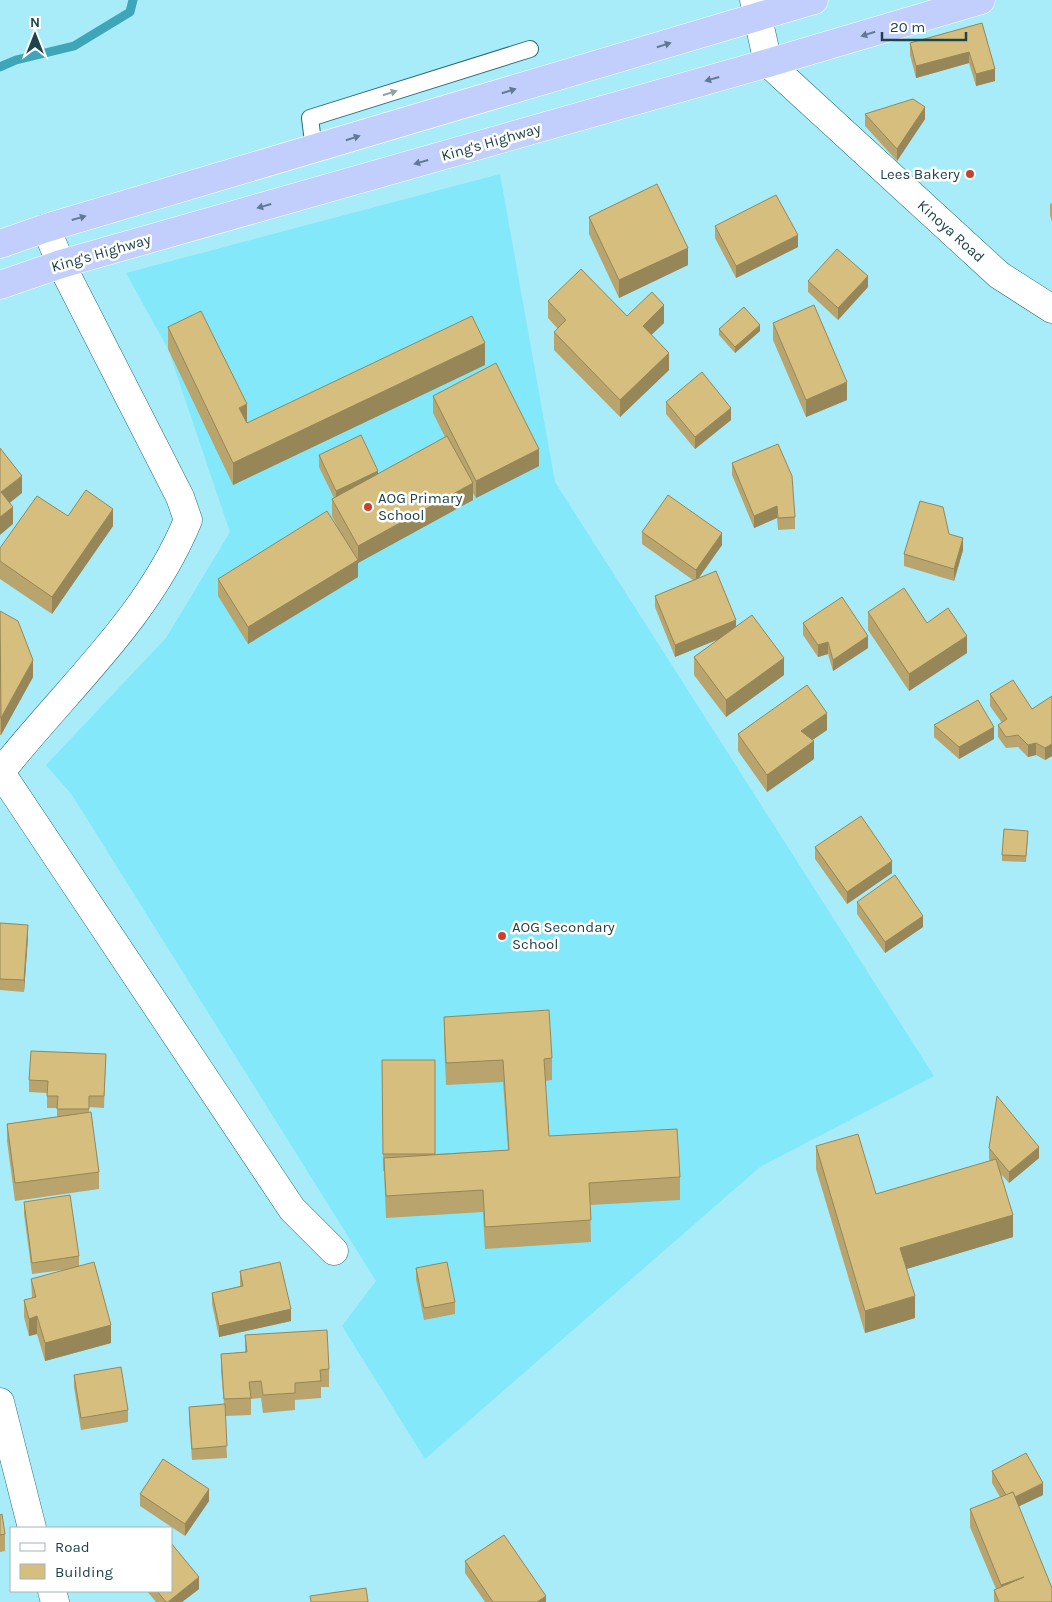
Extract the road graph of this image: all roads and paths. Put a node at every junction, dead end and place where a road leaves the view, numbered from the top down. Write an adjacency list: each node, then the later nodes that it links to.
1 (814, 0): 3 (highway)
2 (982, 0): 5 (highway, King's Highway, one-way to 5)
3 (756, 8): 5 (street); 6 (highway, one-way to 3)
4 (530, 49): 6 (lane, one-way to 4)
5 (768, 63): 9 (highway, King's Highway, one-way to 9); 11 (street, Kinoya Road)
6 (314, 150): 7 (highway, one-way to 6)
7 (46, 228): 8 (highway); 9 (street)
8 (0, 244)
9 (61, 264): 10 (highway, King's Highway); 12 (street)
10 (0, 285)
11 (1052, 309)
12 (0, 773): 13 (street)
13 (334, 1251)
14 (0, 1402): 15 (street)
15 (32, 1527)

